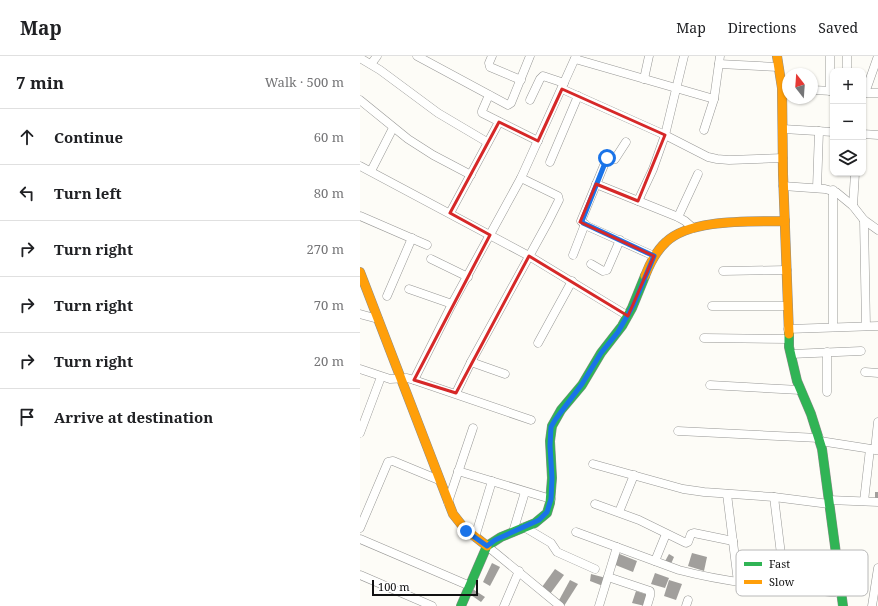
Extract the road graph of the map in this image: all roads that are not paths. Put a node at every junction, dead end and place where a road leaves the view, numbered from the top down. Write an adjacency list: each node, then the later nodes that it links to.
1 (376, 56): 14 (street)
2 (417, 56): 28 (street)
3 (491, 56): 20 (street)
4 (530, 56): 20 (street)
5 (649, 56): 18 (street)
6 (684, 56): 22 (street)
7 (776, 56): 15 (street)
8 (830, 56): 16 (street)
9 (847, 56): 17 (street)
10 (878, 56): 23 (street)
11 (575, 57): 18 (street); 21 (street)
12 (360, 58): 14 (street)
13 (719, 60): 15 (street); 30 (street)
14 (372, 64): 44 (street)
15 (778, 67): 19 (street)
16 (830, 68)
17 (847, 68)
18 (644, 79): 22 (street)
19 (782, 79)
20 (521, 80): 28 (street)
21 (563, 86): 29 (street); 31 (street); 43 (street)
22 (677, 88): 30 (street); 41 (street)
23 (866, 88)
24 (818, 90): 25 (street)
25 (830, 91)
26 (866, 93): 27 (street)
27 (878, 94)
28 (490, 95): 34 (street)
29 (578, 96): 41 (street); 47 (street)
30 (714, 99): 37 (street)
31 (530, 100)
32 (360, 101): 35 (street)
33 (784, 104): 36 (street)
34 (499, 122): 43 (street); 44 (street)
35 (393, 128): 49 (street); 51 (street)
36 (783, 128): 38 (street); 46 (street)
37 (704, 130)
38 (819, 131): 39 (street); 56 (street)
39 (830, 132)
40 (866, 134): 42 (street)
41 (665, 135): 46 (street); 58 (street)
42 (878, 135)
43 (538, 141): 53 (street)
44 (487, 142): 51 (street)
45 (626, 142): 54 (street)
46 (783, 158): 55 (street)
47 (550, 162)
48 (360, 166): 49 (street)
49 (371, 171): 60 (street)
50 (698, 174): 62 (street)
51 (471, 175): 60 (street)
52 (855, 176): 59 (street)
53 (521, 178): 68 (street); 73 (street)
54 (596, 184): 58 (street); 65 (street)
55 (784, 186): 56 (street); 64 (street)
56 (817, 188): 57 (street)
57 (833, 190): 59 (street); 92 (street)
58 (638, 201): 62 (street)
59 (853, 206): 63 (street)
60 (450, 213): 68 (street)
61 (360, 216): 69 (street)
62 (678, 217): 66 (street)
63 (864, 220): 67 (street); 90 (street)
64 (785, 221): 66 (street); 77 (street)
65 (585, 224): 70 (street); 72 (street)
66 (693, 228): 74 (street)
67 (878, 230)
68 (490, 235): 73 (street); 80 (street)
69 (412, 238): 71 (street); 83 (street)
70 (620, 240): 74 (street); 76 (street)
71 (427, 245)
72 (573, 255)
73 (529, 256): 81 (street); 100 (street)
74 (654, 256): 88 (street)
75 (431, 258): 80 (street)
76 (591, 264)
77 (787, 270): 78 (street); 86 (street)
78 (723, 271)
79 (360, 272): 89 (street)
80 (468, 277): 84 (street)
81 (572, 281): 88 (street); 96 (street)
82 (409, 289): 84 (street)
83 (387, 296)
84 (452, 304): 107 (street)
85 (712, 306): 86 (street)
86 (788, 306): 93 (street)
87 (360, 314): 89 (street)
88 (628, 316): 127 (street)
89 (378, 319): 106 (street)
90 (866, 326): 91 (street); 92 (street)
91 (878, 326)
92 (833, 327): 93 (street)
93 (788, 329): 95 (street)
94 (704, 338): 95 (street)
95 (789, 338): 99 (street)
96 (538, 343)
97 (862, 351): 98 (street)
98 (827, 352): 99 (street); 110 (street)
99 (791, 354): 109 (street)
100 (471, 362): 104 (street); 111 (street)
101 (360, 369): 105 (street)
102 (865, 372): 103 (street)
103 (878, 373)
104 (505, 374)
105 (381, 377): 106 (street); 115 (street)
106 (401, 379): 107 (street); 122 (street)
107 (414, 380): 111 (street)
108 (710, 385): 109 (street)
109 (800, 390): 117 (street)
110 (827, 392)
111 (456, 393): 112 (street)
112 (531, 420)
113 (878, 422): 118 (street)
114 (473, 428): 120 (street)
115 (361, 430)
116 (678, 431): 117 (street)
117 (820, 439): 118 (street); 130 (street)
118 (874, 450): 128 (street)
119 (593, 464): 121 (street)
120 (458, 471): 123 (street); 129 (street)
121 (634, 475): 125 (street); 133 (street)
122 (439, 480): 129 (street); 135 (street)
123 (492, 481): 124 (street); 139 (street)
124 (526, 492): 127 (street); 136 (street)
125 (727, 494): 126 (street); 141 (street)
126 (774, 497): 130 (street); 144 (street)
127 (551, 499): 134 (street)
128 (864, 501): 130 (street); 131 (street)
129 (448, 502): 139 (street)
130 (829, 502): 145 (street)
131 (878, 502)
132 (595, 504): 133 (street)
133 (619, 512): 138 (street)
134 (524, 527): 136 (street); 148 (street)
135 (360, 528)
136 (513, 532): 142 (street)
137 (576, 532): 143 (street)
138 (666, 534): 141 (street); 146 (street)
139 (475, 537): 142 (street)
140 (360, 539): 154 (street)
141 (733, 541): 147 (street)
142 (487, 546): 150 (street); 154 (street)
143 (617, 547): 146 (street); 152 (street)
144 (780, 550)
145 (835, 550)
146 (654, 561): 153 (street)
147 (736, 566)
148 (595, 568)
149 (878, 568): 163 (street)
150 (519, 572): 156 (street); 159 (street)
151 (360, 575): 157 (street)
152 (608, 577): 160 (street); 161 (street)
153 (736, 582)
154 (470, 586): 158 (street)
155 (841, 596): 162 (street)
156 (559, 605)
157 (432, 606)
158 (461, 606)
159 (504, 606)
160 (599, 606)
161 (647, 606)
162 (843, 606)
163 (872, 606)

